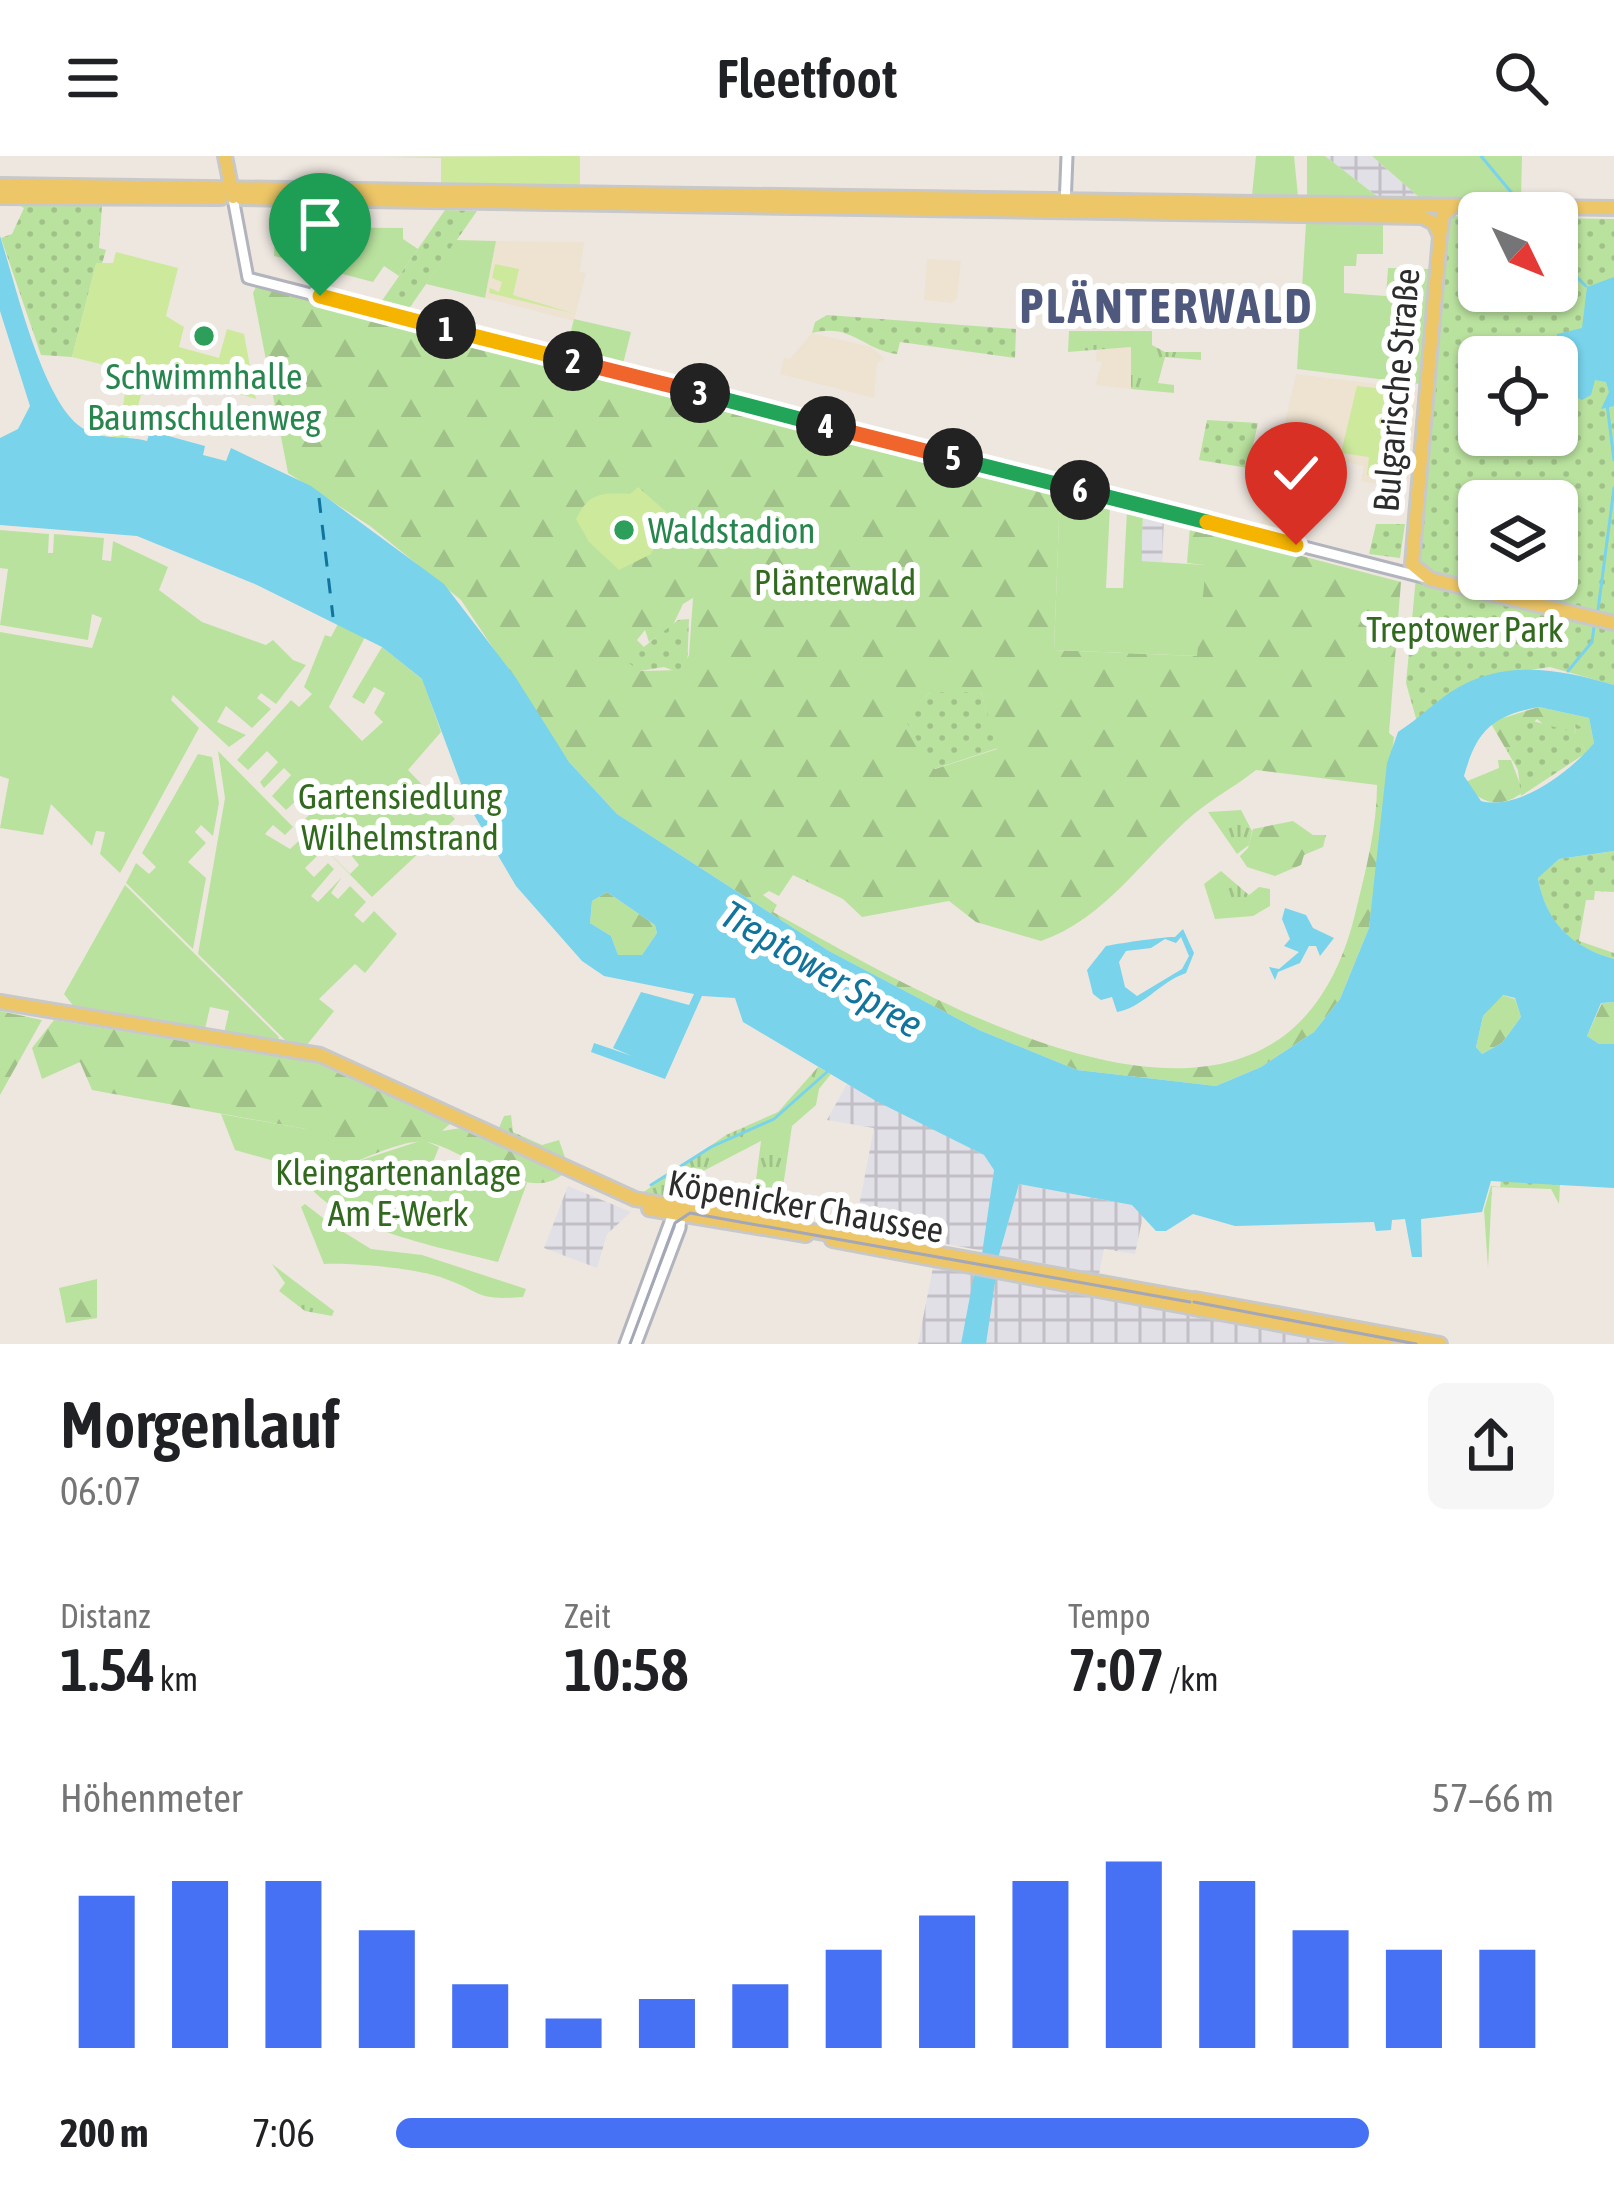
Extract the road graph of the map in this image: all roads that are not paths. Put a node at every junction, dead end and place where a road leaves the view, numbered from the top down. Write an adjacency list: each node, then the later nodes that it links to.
1 (225, 156): 4 (main road)
2 (1067, 156): 7 (street)
3 (6, 186): 4 (main road); 6 (main road)
4 (232, 194): 6 (main road); 7 (main road); 11 (street)
5 (0, 197): 6 (main road)
6 (24, 197)
7 (1065, 206): 8 (main road); 10 (main road, Bulgarische Straße)
8 (1454, 207): 9 (main road); 10 (main road, Bulgarische Straße)
9 (1614, 208)
10 (1440, 236): 11 (main road, Bulgarische Straße)
11 (1430, 579): 12 (main road)
12 (1614, 623)
13 (0, 1004): 14 (main road, Köpenicker Chaussee)
14 (678, 1211): 15 (main road, Köpenicker Chaussee); 16 (street); 17 (street)
15 (1192, 1303): 18 (main road); 19 (main road)
16 (626, 1344)
17 (636, 1344)
18 (1387, 1344)
19 (1440, 1344)

